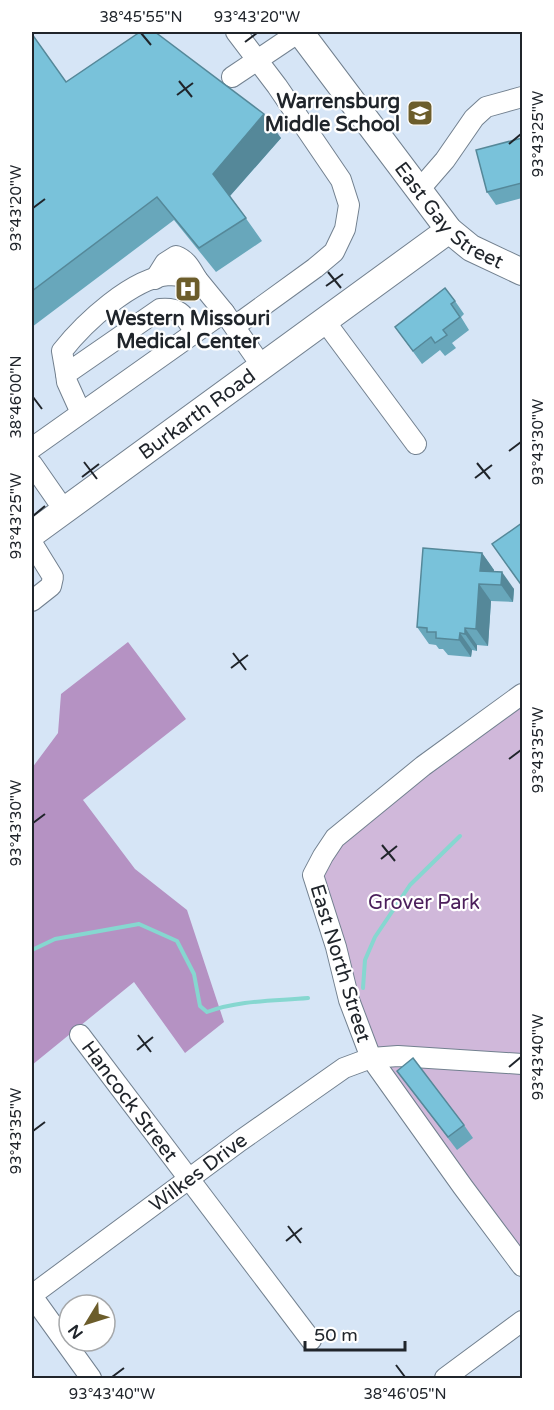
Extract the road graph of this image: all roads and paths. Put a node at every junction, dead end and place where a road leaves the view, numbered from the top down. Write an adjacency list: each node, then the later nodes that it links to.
1 (236, 32): 3 (street)
2 (300, 32): 3 (street); 6 (main road, East Gay Street)
3 (257, 60): 4 (street); 9 (street)
4 (232, 77)
5 (522, 97): 6 (street)
6 (419, 190): 7 (main road, East Gay Street)
7 (449, 230): 8 (main road, East Gay Street); 10 (main road, Burkarth Road)
8 (522, 272)
9 (229, 319): 11 (street); 12 (street); 13 (street)
10 (324, 320): 12 (main road, Burkarth Road); 15 (street)
11 (195, 332): 13 (street); 14 (street)
12 (261, 365): 18 (main road, Burkarth Road)
13 (66, 374): 14 (street)
14 (81, 413): 16 (street)
15 (416, 444)
16 (32, 448)
17 (32, 464): 18 (street)
18 (64, 510): 19 (main road, Burkarth Road)
19 (32, 534)
20 (32, 543): 21 (street)
21 (32, 601)
22 (522, 694): 24 (street, East North Street)
23 (80, 1035): 26 (street, Hancock Street)
24 (371, 1058): 25 (street, Wilkes Drive); 26 (street, Wilkes Drive); 27 (street, East North Street)
25 (522, 1064)
26 (190, 1179): 28 (street, Wilkes Drive); 30 (street, Hancock Street)
27 (522, 1266)
28 (32, 1296): 31 (street)
29 (522, 1321): 32 (street)
30 (311, 1340)
31 (91, 1378)
32 (445, 1378)

